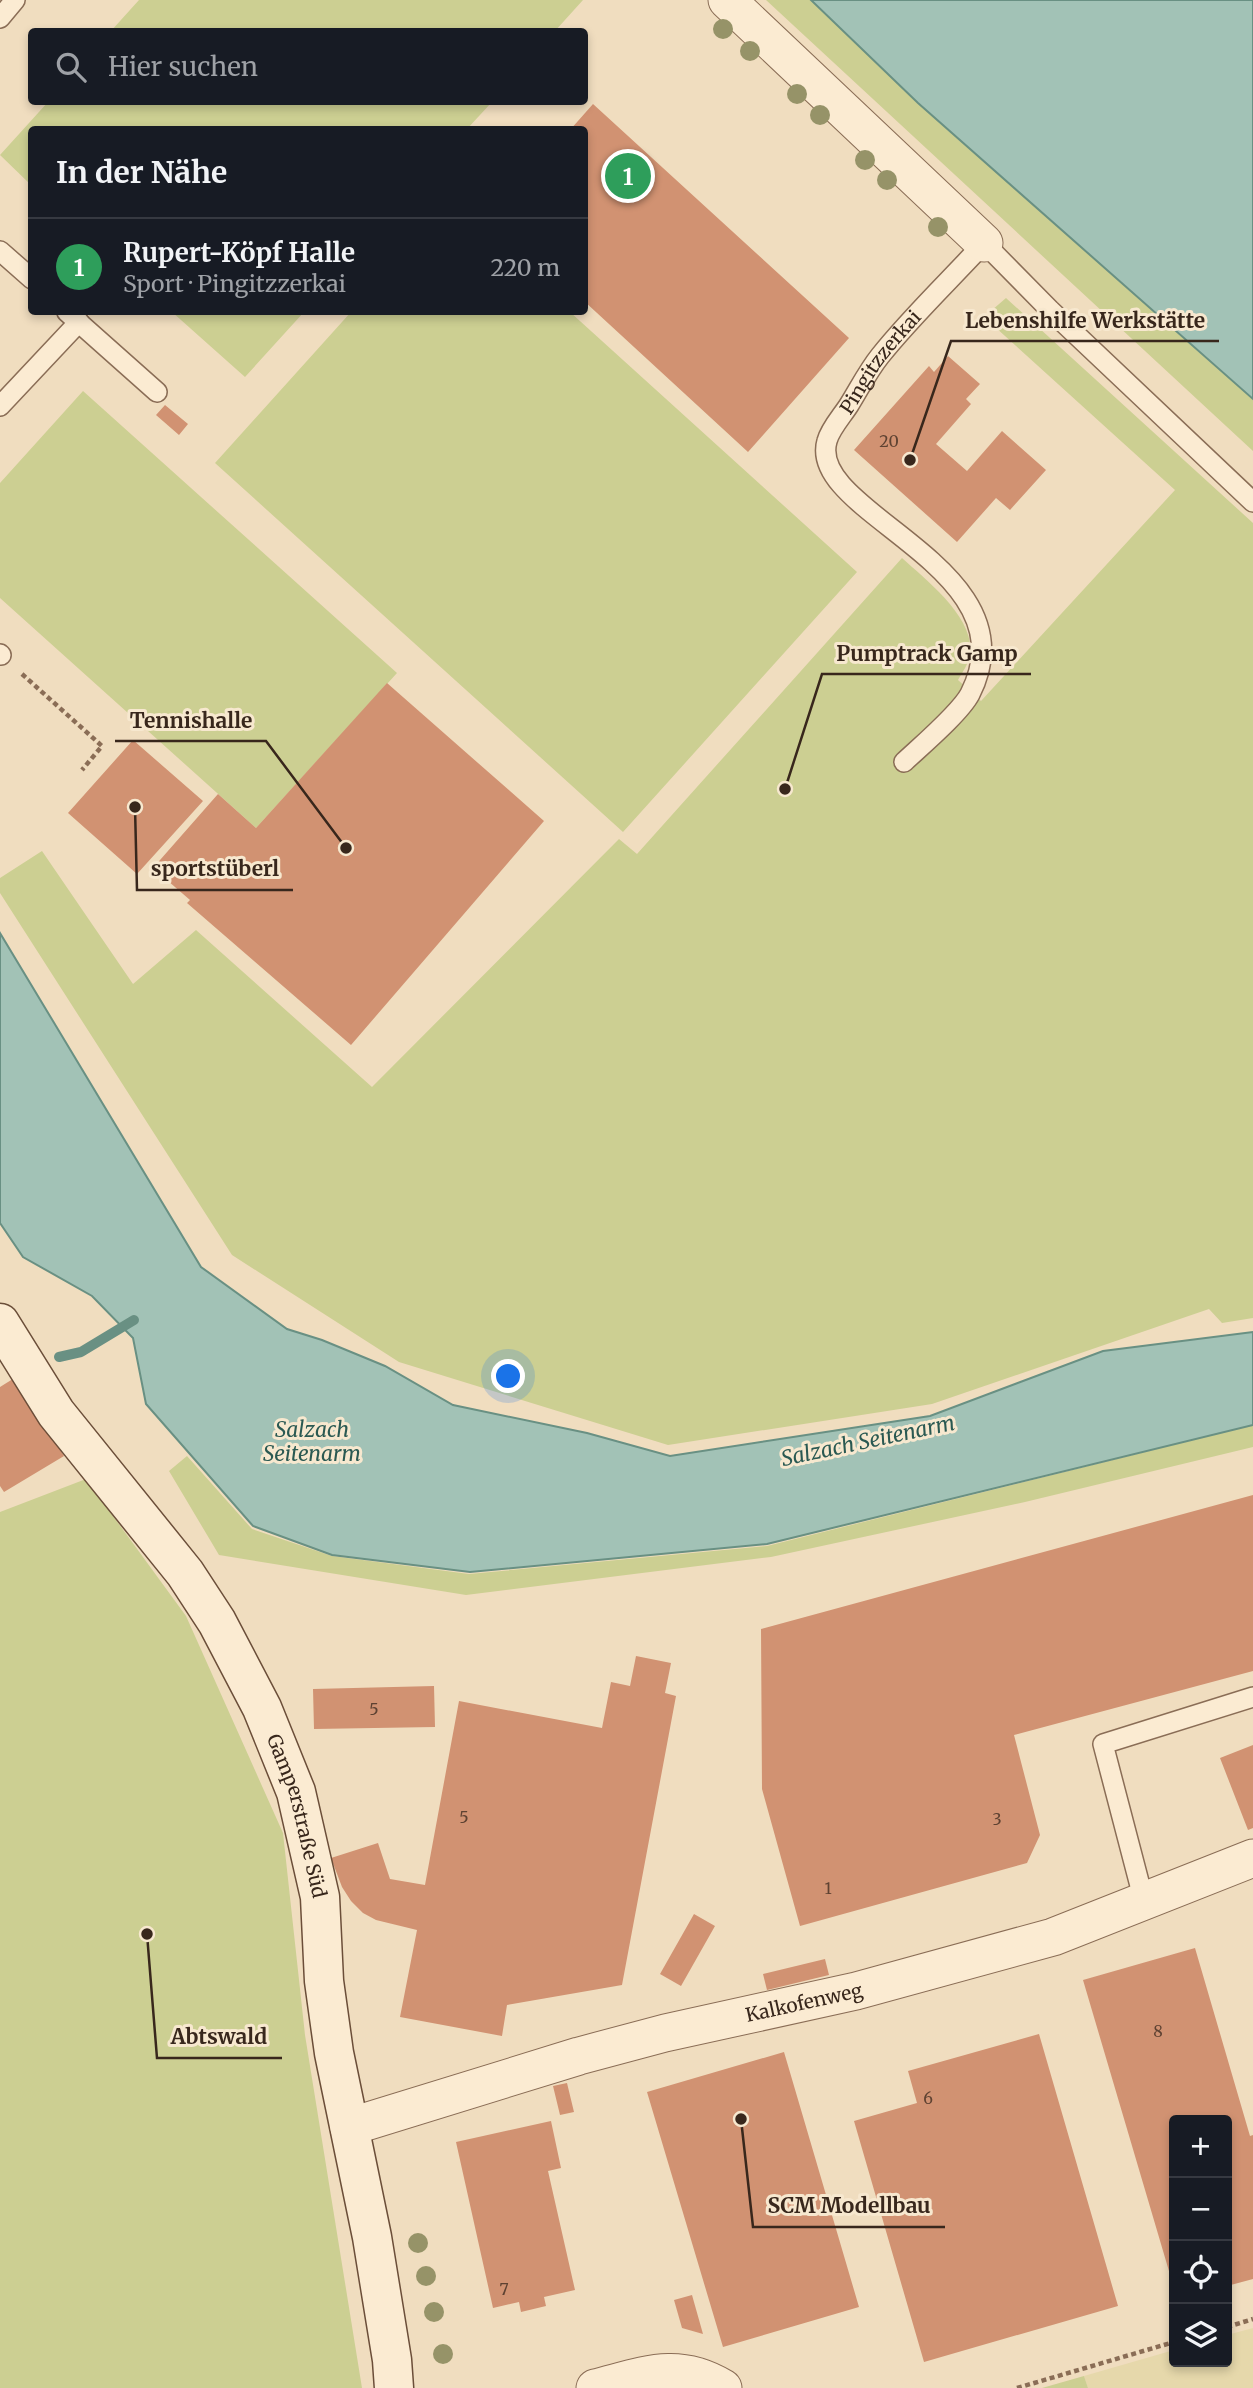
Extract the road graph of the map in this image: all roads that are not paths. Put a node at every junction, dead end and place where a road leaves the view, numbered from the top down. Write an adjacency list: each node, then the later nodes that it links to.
1 (15, 0): 3 (lane)
2 (727, 0): 4 (street)
3 (0, 18)
4 (984, 243): 10 (lane); 11 (lane, Pingitzzerkai)
5 (0, 251): 6 (lane)
6 (28, 276)
7 (73, 317): 8 (lane); 9 (lane)
8 (157, 392)
9 (0, 406)
10 (1253, 502)
11 (904, 762)
12 (0, 1324): 16 (street, Gamperstraße Süd)
13 (1253, 1697): 15 (lane)
14 (1253, 1857): 15 (street, Kalkofenweg)
15 (1144, 1901): 16 (street, Kalkofenweg)
16 (349, 2127): 17 (street, Gamperstraße Süd)
17 (394, 2388)
18 (595, 2388): 19 (street)
19 (723, 2388)

